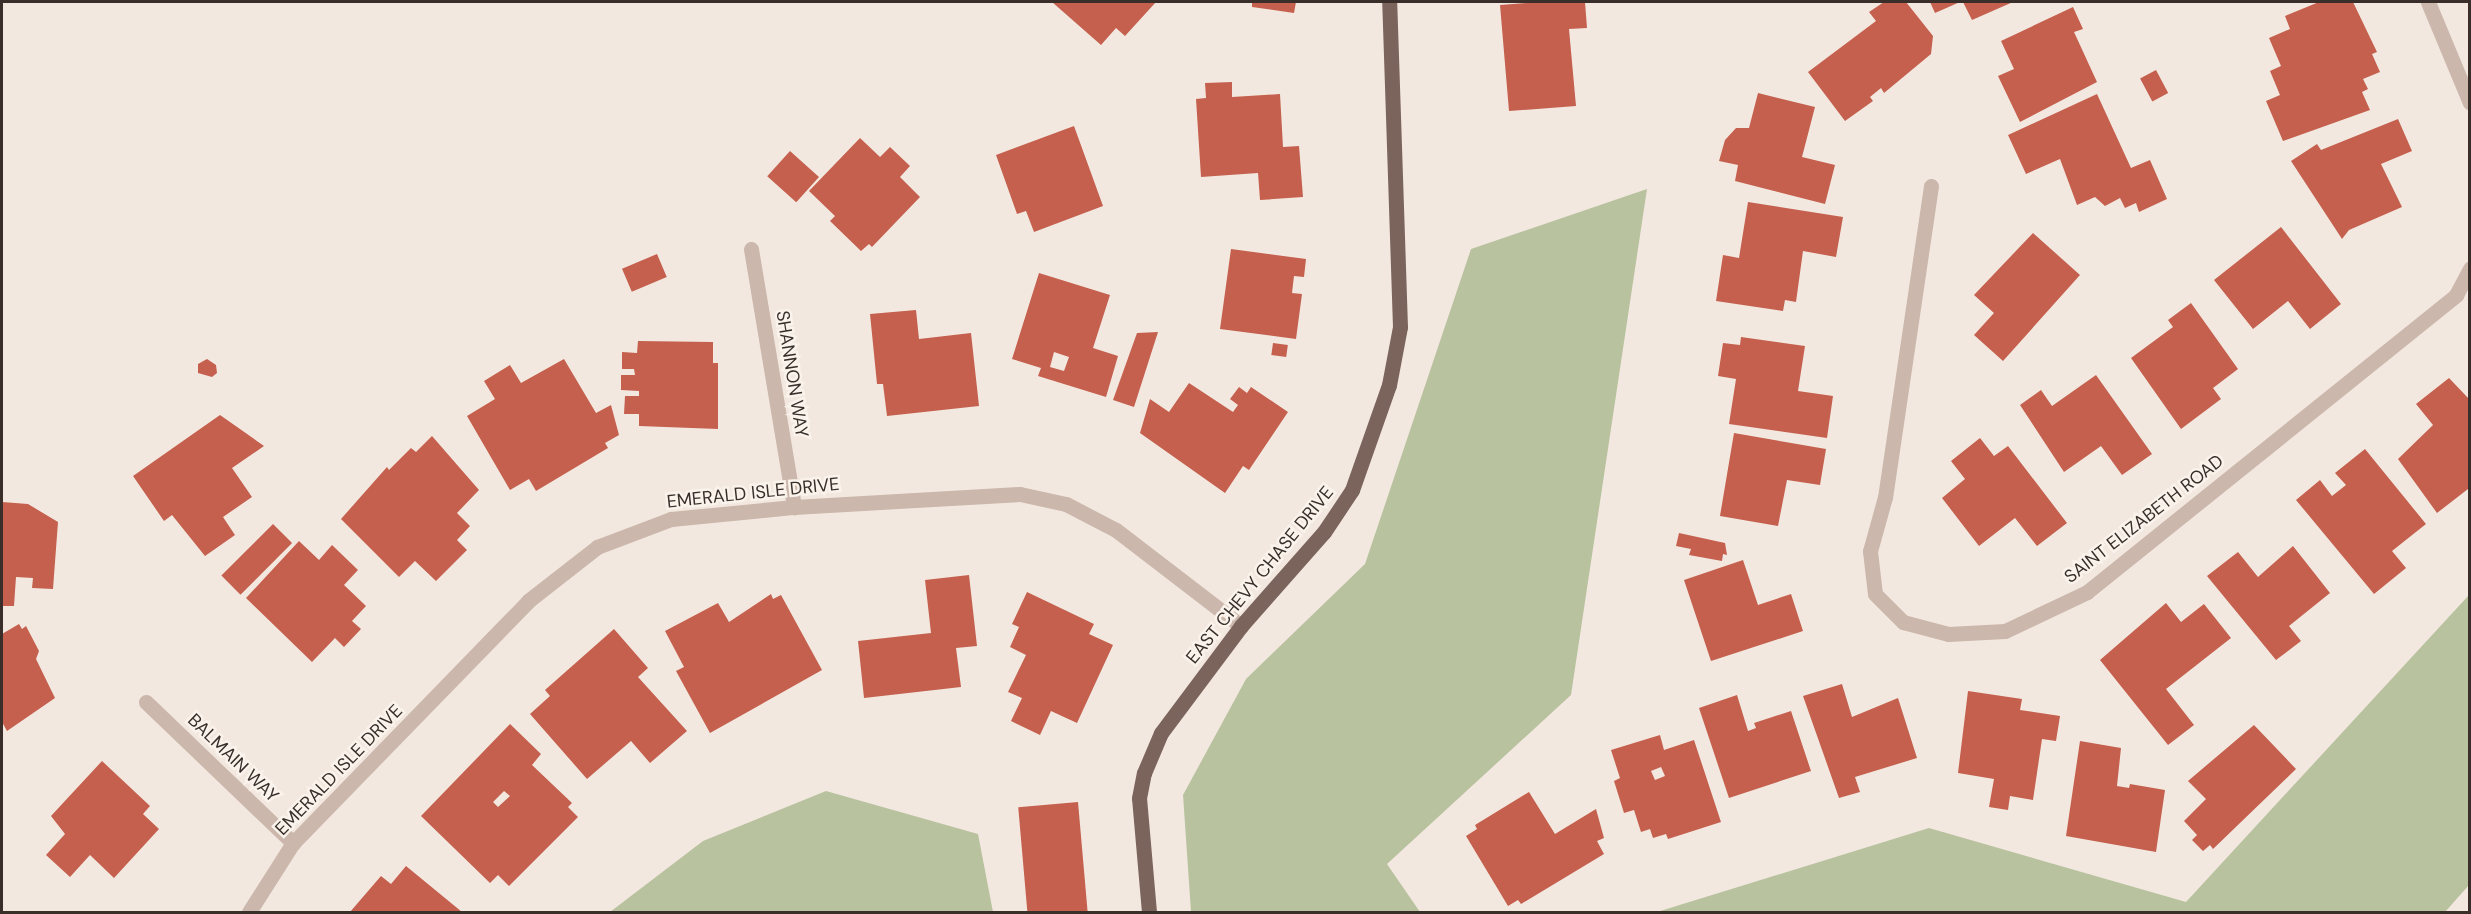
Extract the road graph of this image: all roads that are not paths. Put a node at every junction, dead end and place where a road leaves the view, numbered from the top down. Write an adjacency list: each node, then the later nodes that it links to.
1 (1389, 2): 8 (main road, EAST CHEVY CHASE DRIVE)
2 (2428, 2): 3 (street)
3 (2469, 103)
4 (1931, 186): 6 (street, SAINT ELIZABETH ROAD)
5 (751, 249): 7 (street, SHANNON WAY)
6 (2469, 269)
7 (794, 507): 8 (street, EMERALD ISLE DRIVE); 10 (street, EMERALD ISLE DRIVE)
8 (1241, 626): 12 (main road, EAST CHEVY CHASE DRIVE)
9 (146, 702): 10 (street, BALMAIN WAY)
10 (293, 843): 11 (street, EMERALD ISLE DRIVE)
11 (249, 912)
12 (1149, 912)

